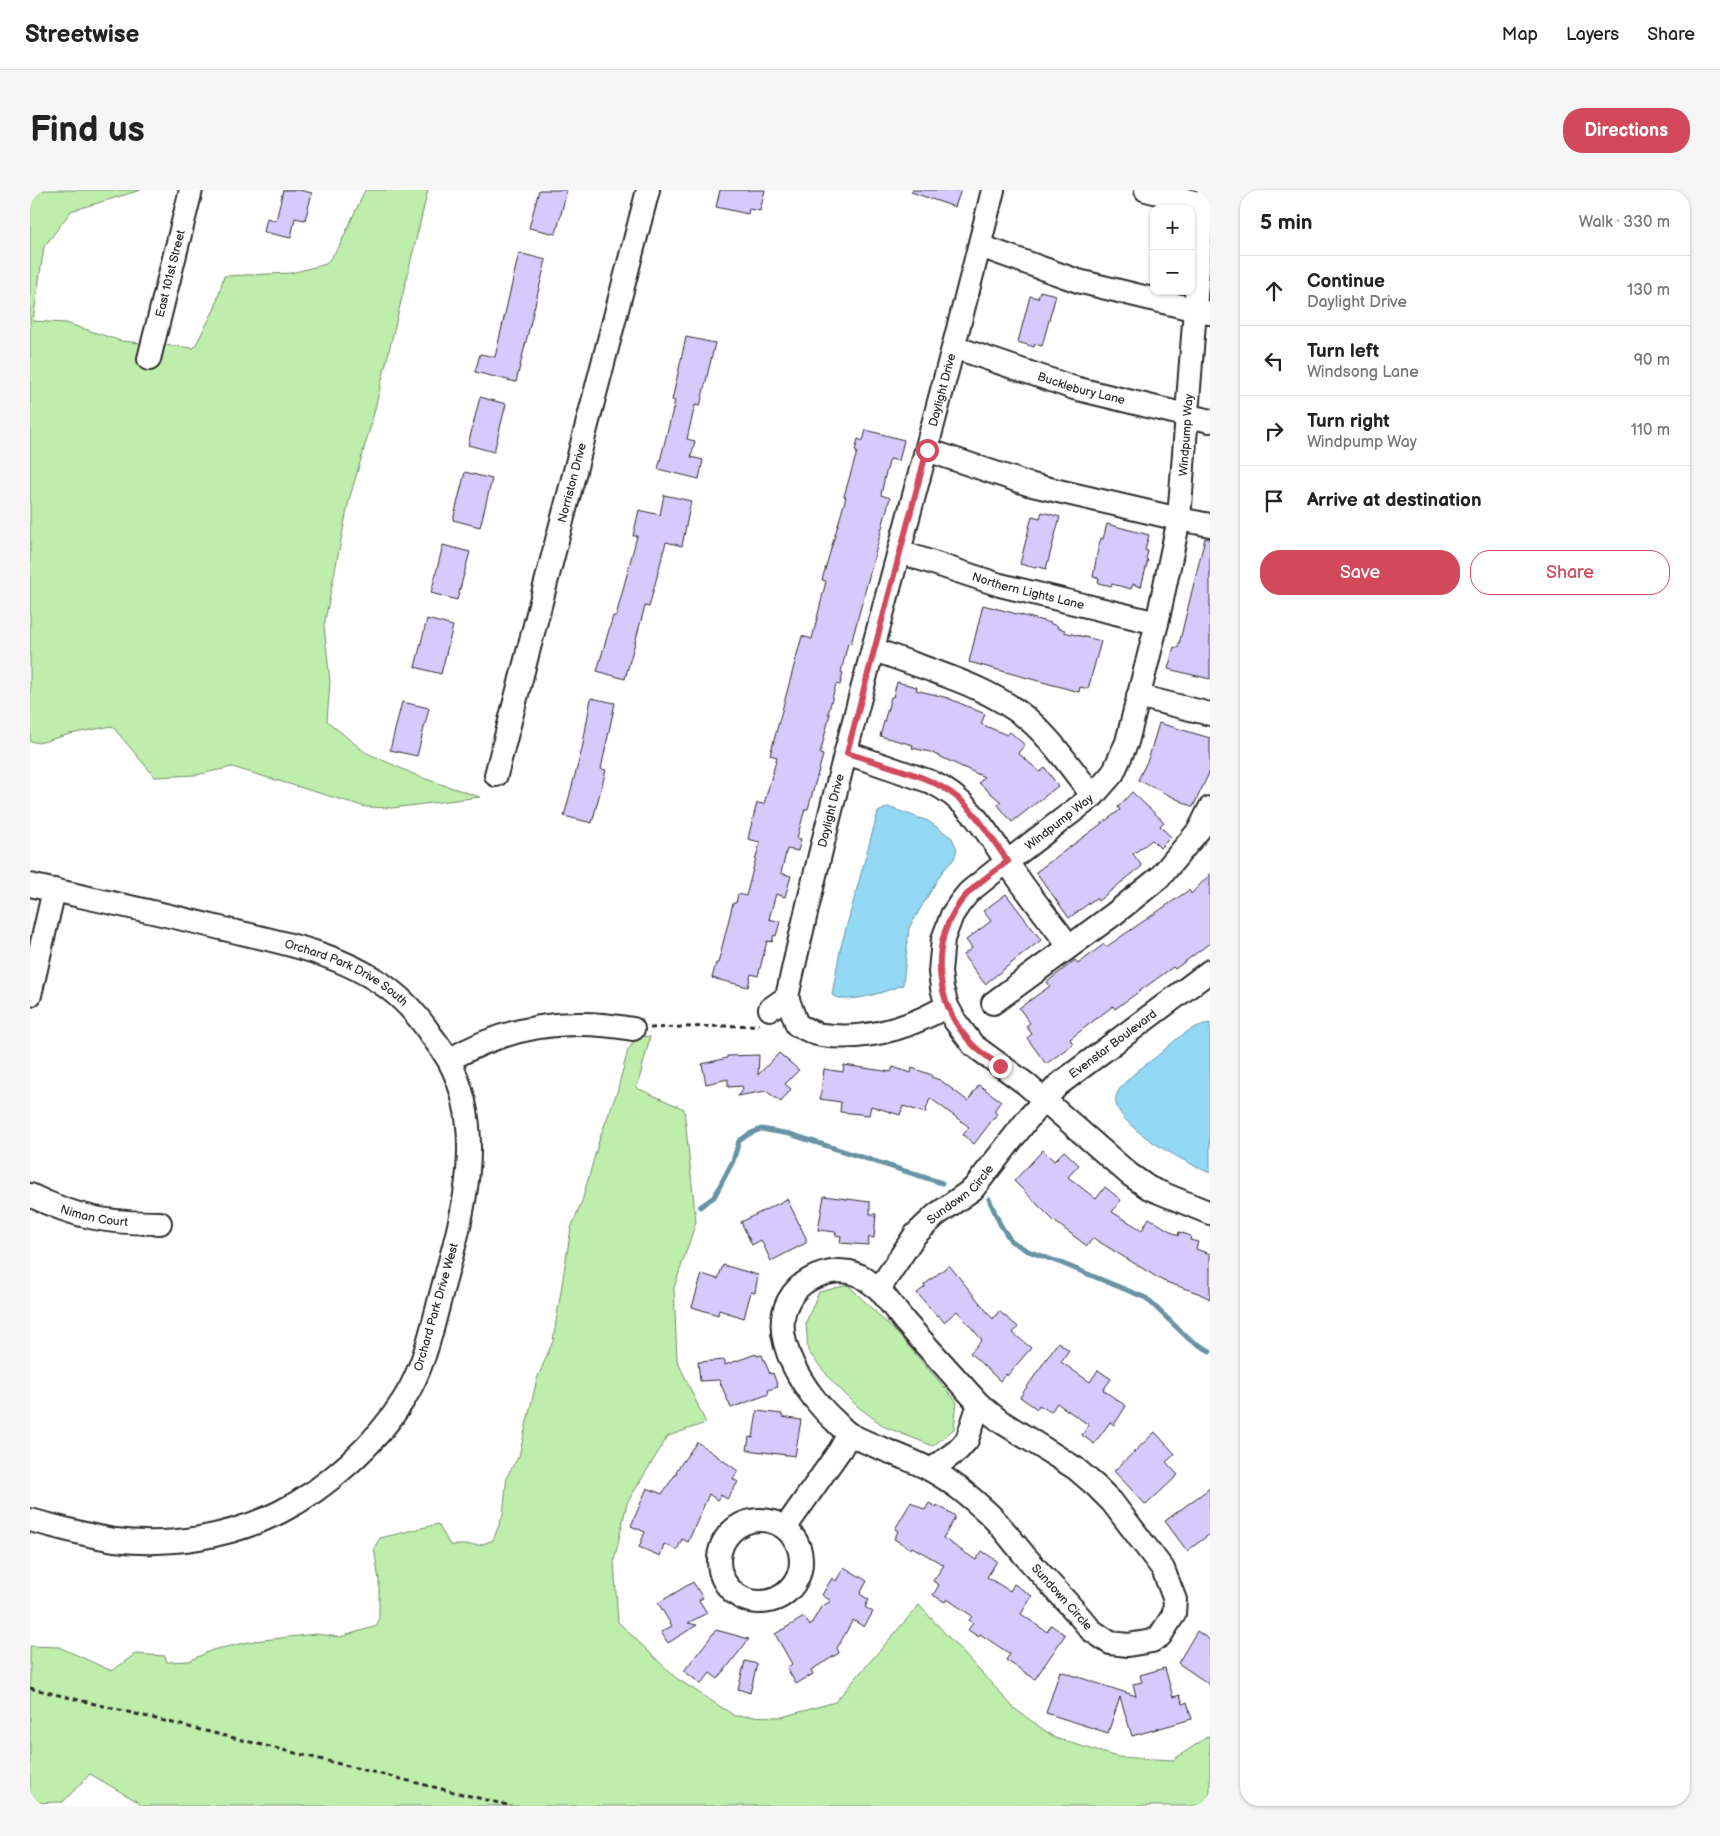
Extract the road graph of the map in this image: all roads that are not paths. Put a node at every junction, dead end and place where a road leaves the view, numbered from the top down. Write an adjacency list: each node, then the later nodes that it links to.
1 (191, 190): 9 (street, East 101st Street)
2 (648, 190): 21 (street, Norriston Drive)
3 (993, 190): 6 (street, Daylight Drive)
4 (1146, 190): 5 (street)
5 (1208, 201): 7 (street, Windpump Way)
6 (980, 246): 7 (street); 8 (street, Daylight Drive)
7 (1202, 312): 10 (street, Windpump Way)
8 (954, 347): 10 (street, Bucklebury Lane); 12 (street, Daylight Drive)
9 (149, 359)
10 (1188, 416): 11 (street, Bucklebury Lane); 13 (street, Windpump Way)
11 (1210, 421)
12 (927, 450): 13 (street); 15 (street, Daylight Drive)
13 (1179, 519): 14 (street); 16 (street, Windpump Way)
14 (1210, 525)
15 (900, 552): 16 (street, Northern Lights Lane); 17 (street, Daylight Drive)
16 (1157, 623): 18 (street, Windpump Way)
17 (873, 649): 20 (street, Daylight Drive); 22 (street)
18 (1138, 696): 19 (street); 22 (street, Windpump Way)
19 (1210, 714)
20 (847, 753): 24 (street); 33 (street, Daylight Drive)
21 (496, 775)
22 (1093, 796): 24 (street, Windpump Way)
23 (1210, 808): 27 (street)
24 (1008, 861): 27 (street); 33 (street, Windpump Way)
25 (30, 885): 26 (street, Orchard Park Drive South)
26 (54, 890): 31 (street); 35 (street, Orchard Park Drive South)
27 (1069, 946): 32 (street)
28 (1210, 971): 30 (street, Evenstar Boulevard)
29 (1210, 988): 30 (street)
30 (1186, 990): 36 (street, Evenstar Boulevard)
31 (30, 995)
32 (993, 1003)
33 (947, 1006): 36 (street, Windpump Way)
34 (633, 1029): 35 (street)
35 (449, 1060): 44 (street, Orchard Park Drive West)
36 (1043, 1100): 38 (street, Windpump Way); 40 (street, Sundown Circle)
37 (30, 1195): 39 (street, Niman Court)
38 (1210, 1213)
39 (160, 1223)
40 (879, 1288): 41 (street, Sundown Circle); 42 (street, Sundown Circle)
41 (980, 1404): 43 (street); 43 (street, Sundown Circle)
42 (849, 1434): 43 (street, Sundown Circle); 45 (street)
43 (931, 1470)
44 (30, 1520)
45 (785, 1528)

